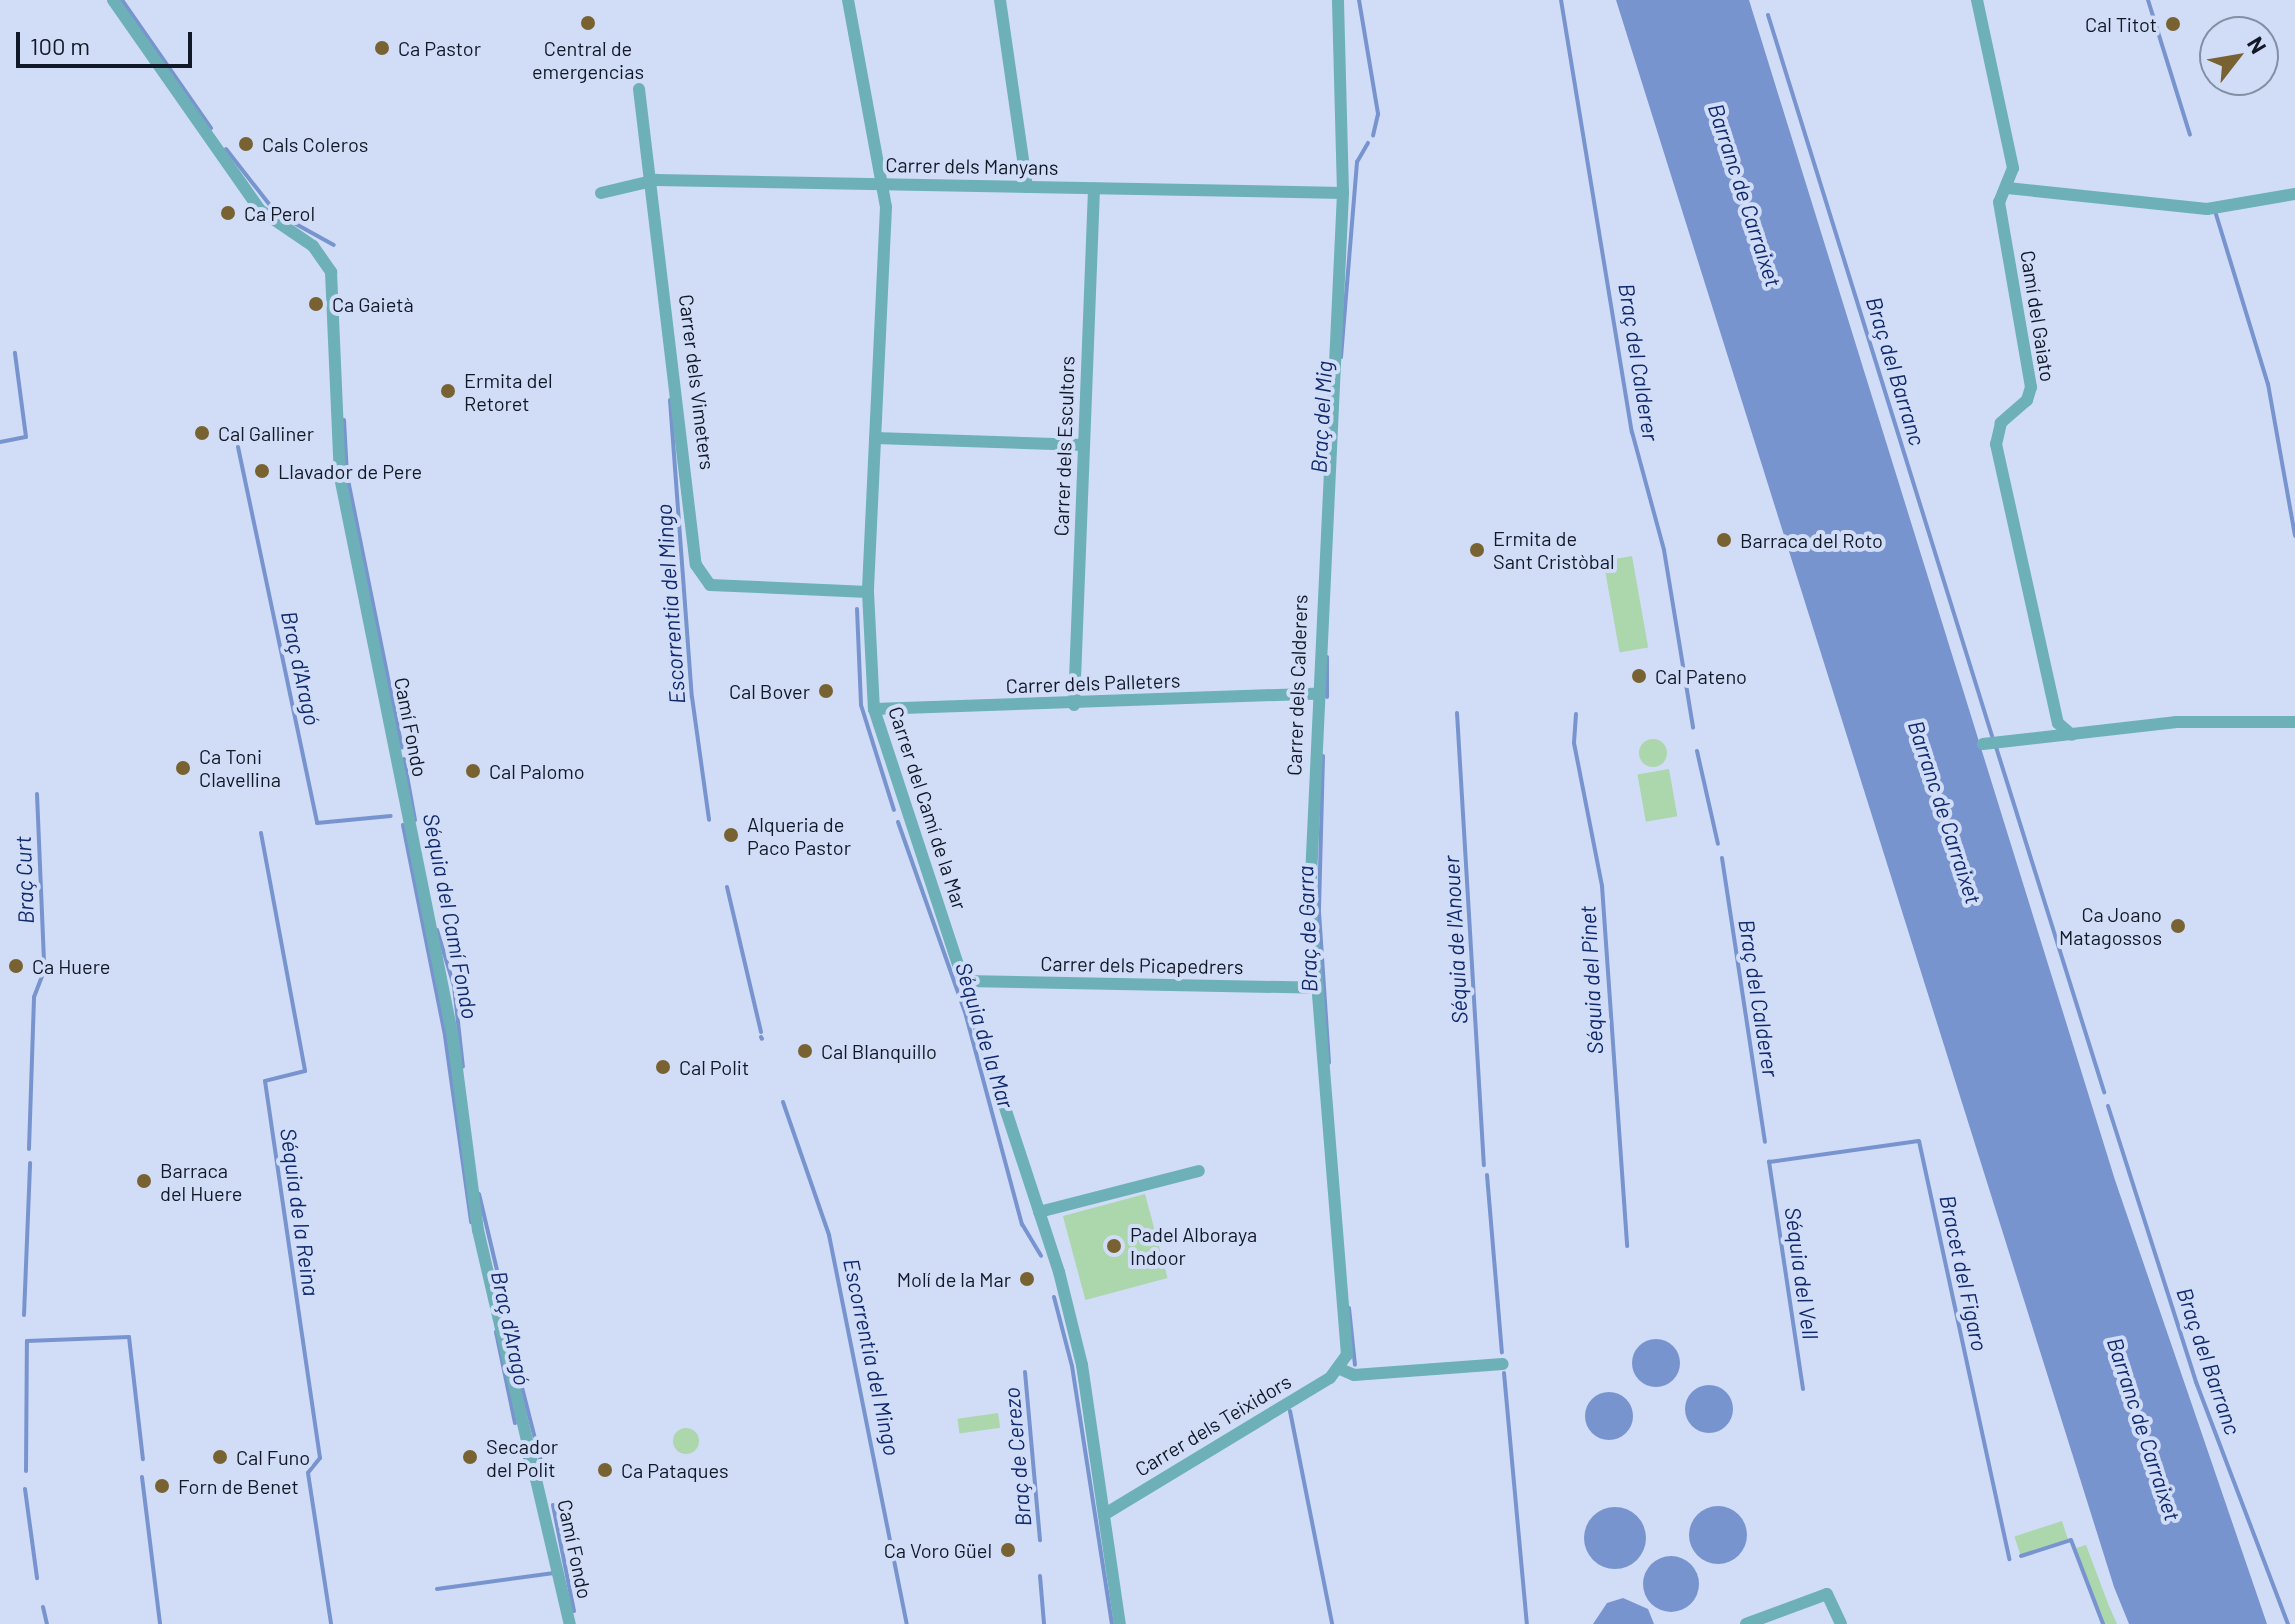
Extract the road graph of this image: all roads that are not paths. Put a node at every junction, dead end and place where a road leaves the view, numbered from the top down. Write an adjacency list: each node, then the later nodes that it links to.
1 (113, 0): 31 (street, Camí Fondo)
2 (848, 0): 8 (street, Carrer del Camí de la Mar)
3 (1001, 0): 9 (street)
4 (1338, 0): 13 (street, Carrer dels Calderers)
5 (1977, 0): 11 (street, Camí del Gaiato)
6 (639, 89): 7 (street, Carrer dels Vimeters)
7 (656, 180): 8 (street, Carrer dels Manyans); 12 (street, Carrer dels Manyans); 17 (street, Carrer dels Vimeters)
8 (882, 185): 9 (street, Carrer dels Manyans); 15 (street, Carrer del Camí de la Mar)
9 (1027, 187): 10 (street, Carrer dels Manyans)
10 (1094, 188): 13 (street, Carrer dels Manyans); 16 (street, Carrer dels Escultors)
11 (2007, 188): 14 (street); 22 (street, Camí del Gaiato)
12 (601, 193)
13 (1343, 193): 18 (street, Carrer dels Calderers)
14 (2295, 194)
15 (875, 438): 16 (street); 17 (street, Carrer del Camí de la Mar)
16 (1084, 445): 19 (street, Carrer dels Escultors)
17 (868, 592): 20 (street, Carrer del Camí de la Mar)
18 (1314, 694): 19 (street, Carrer dels Palleters); 25 (street, Carrer dels Calderers)
19 (1074, 705): 20 (street, Carrer dels Palleters)
20 (874, 709): 24 (street, Carrer del Camí de la Mar)
21 (2295, 722): 22 (street)
22 (2056, 730): 23 (street)
23 (1983, 744)
24 (965, 981): 25 (street, Carrer dels Picapedrers); 27 (street, Carrer del Camí de la Mar)
25 (1318, 988): 29 (street, Carrer dels Calderers)
26 (1199, 1171): 27 (street)
27 (1039, 1212): 30 (street, Carrer del Camí de la Mar)
28 (1503, 1364): 29 (street)
29 (1340, 1369): 30 (street, Carrer dels Teixidors)
30 (1105, 1514): 32 (street, Carrer del Camí de la Mar)
31 (570, 1624)
32 (1120, 1624)
33 (1746, 1624): 34 (street)
34 (1841, 1624)

